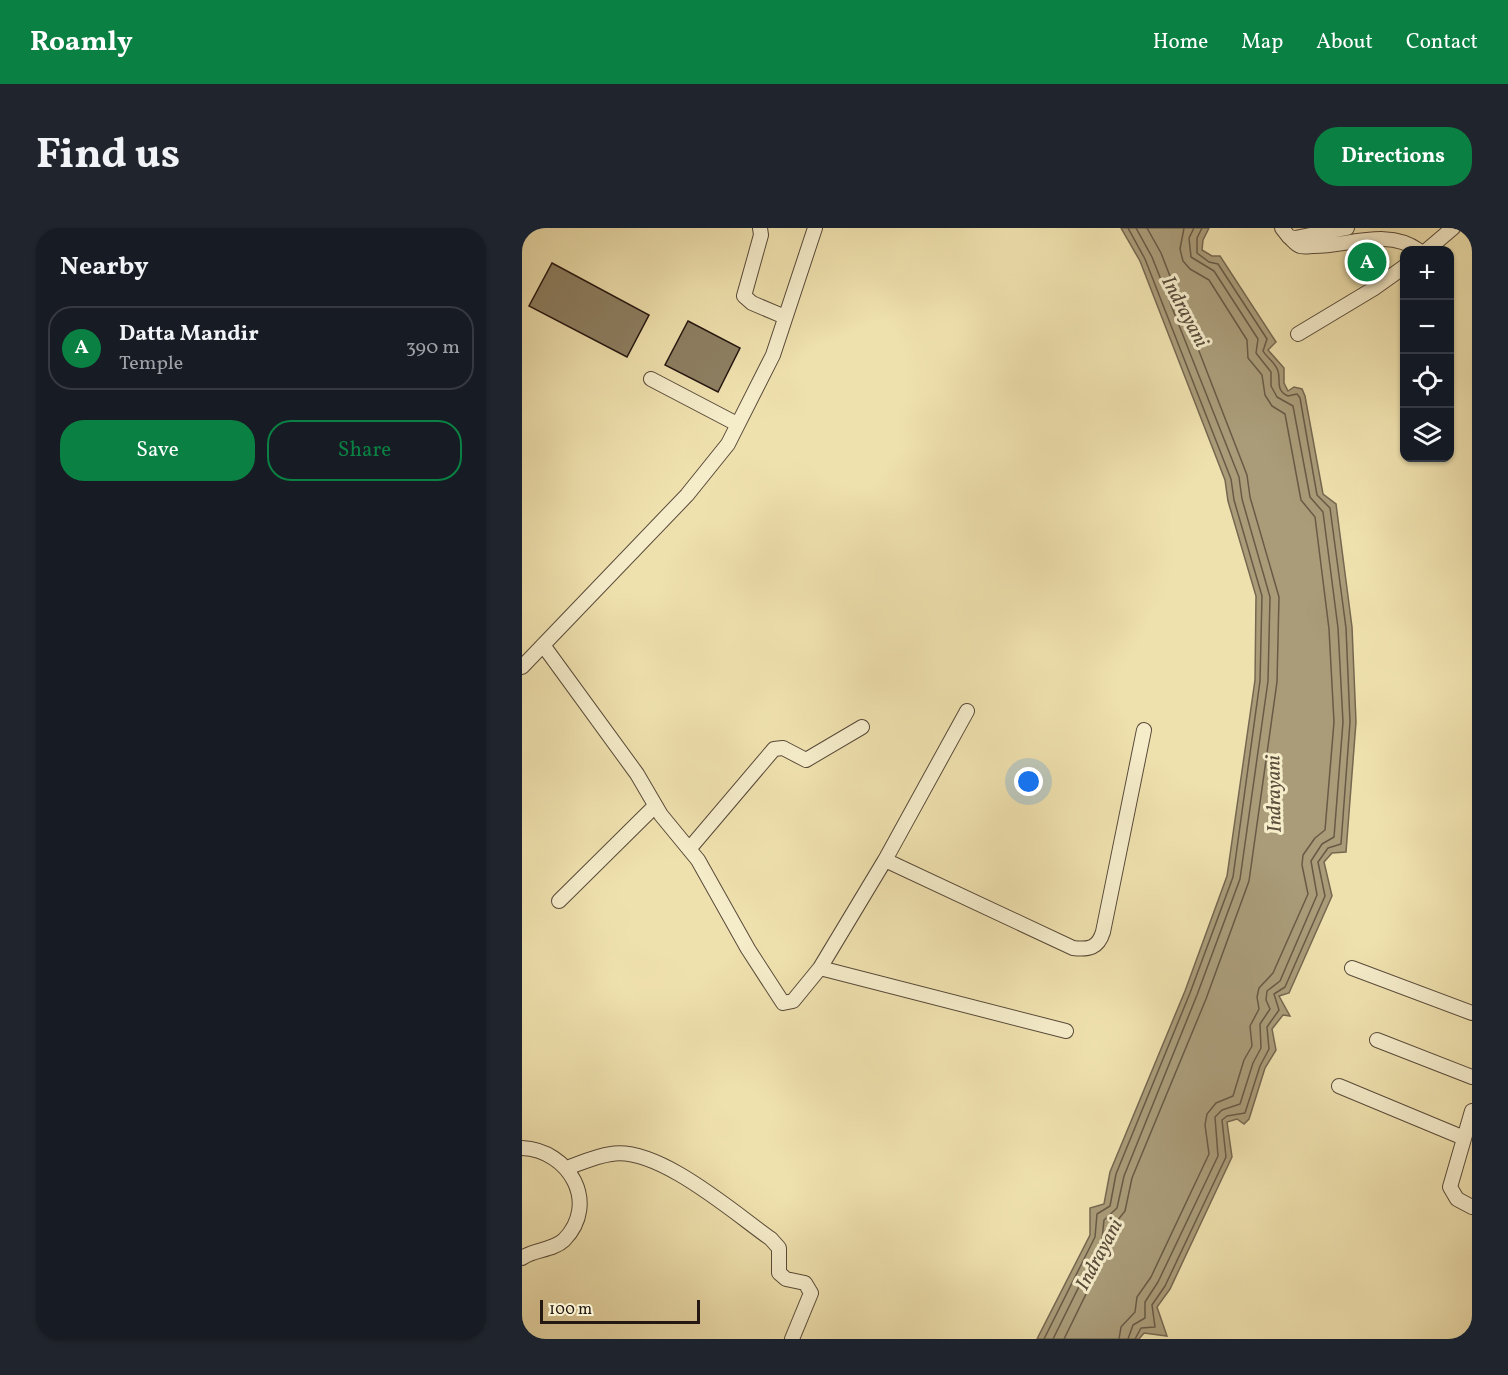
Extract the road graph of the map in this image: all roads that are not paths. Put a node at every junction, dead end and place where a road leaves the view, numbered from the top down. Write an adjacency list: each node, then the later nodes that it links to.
1 (760, 228): 9 (street)
2 (815, 228): 9 (street)
3 (1347, 228): 5 (street)
4 (1453, 228): 7 (street)
5 (1286, 232): 6 (street)
6 (1413, 246)
7 (1432, 246)
8 (1400, 270): 10 (street)
9 (786, 316): 12 (street)
10 (1298, 334)
11 (651, 379): 12 (street)
12 (737, 424): 13 (street)
13 (543, 645): 14 (street); 18 (street)
14 (522, 668)
15 (967, 711): 20 (street)
16 (862, 727): 19 (street)
17 (1144, 730): 20 (street)
18 (656, 806): 19 (street); 21 (street)
19 (690, 848): 22 (street)
20 (885, 860): 22 (street)
21 (559, 901)
22 (820, 968): 25 (street)
23 (1352, 968): 24 (street)
24 (1472, 1014)
25 (1066, 1031)
26 (1377, 1040): 27 (street)
27 (1472, 1077)
28 (1339, 1086): 30 (street)
29 (1472, 1111): 30 (street)
30 (1464, 1138): 33 (street)
31 (522, 1148): 32 (street)
32 (567, 1168): 34 (street); 35 (street)
33 (1472, 1207)
34 (522, 1258)
35 (792, 1339)

